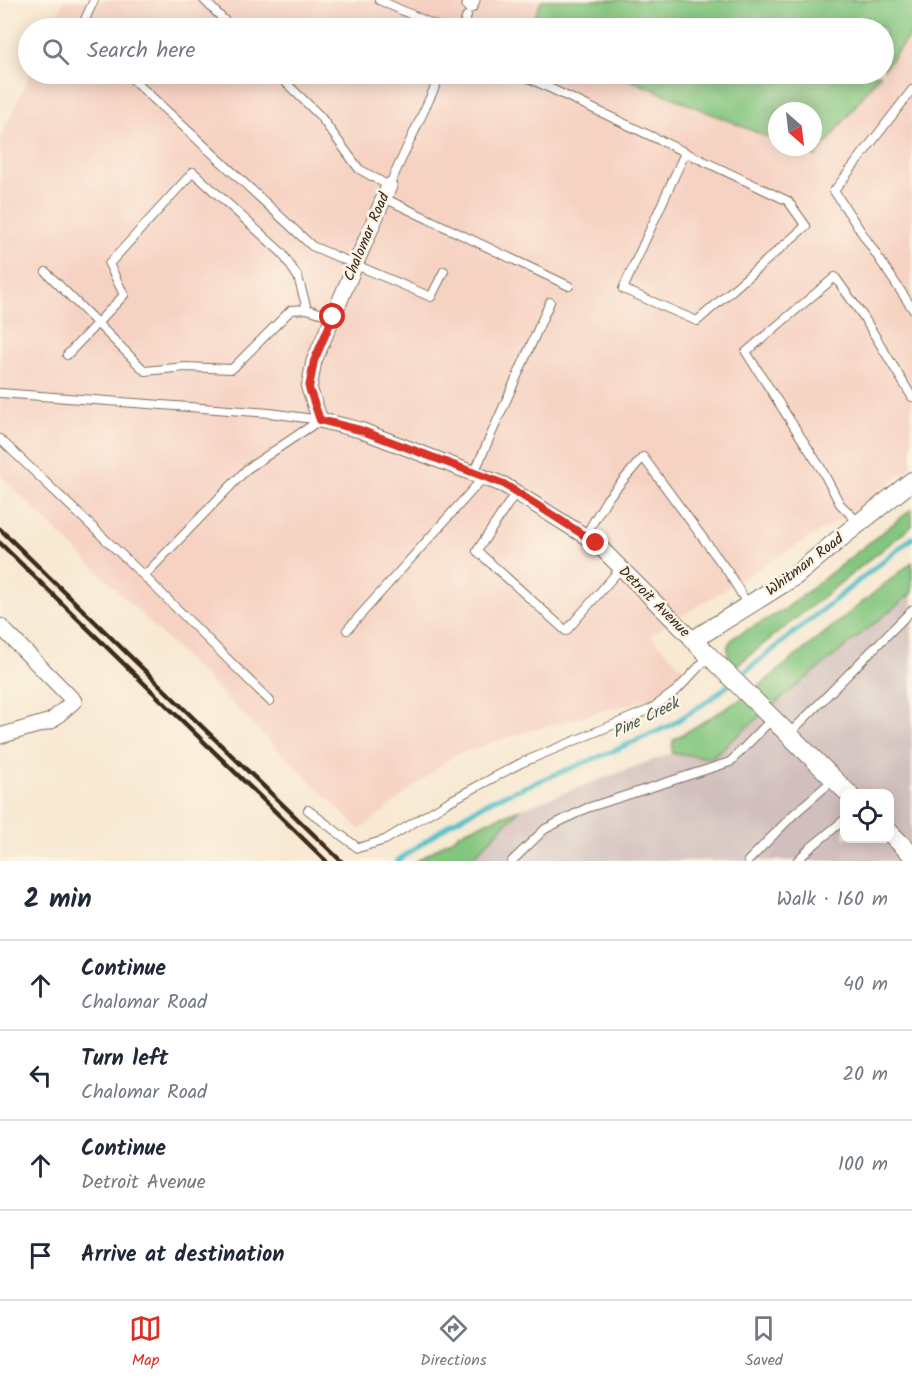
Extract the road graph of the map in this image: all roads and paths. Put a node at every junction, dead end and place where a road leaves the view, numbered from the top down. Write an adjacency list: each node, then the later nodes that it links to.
1 (94, 0): 4 (lane)
2 (204, 0): 5 (lane)
3 (379, 0): 6 (lane)
4 (86, 18)
5 (222, 18)
6 (419, 18)
7 (138, 84): 14 (lane)
8 (288, 84): 13 (lane)
9 (436, 84): 13 (lane)
10 (541, 84): 12 (lane)
11 (912, 90): 19 (lane)
12 (685, 153): 12 (lane)
13 (387, 192): 14 (street, Chalomar Road); 17 (lane)
14 (356, 264): 15 (lane); 21 (street, Chalomar Road)
15 (444, 271)
16 (46, 272): 22 (lane)
17 (569, 286)
18 (550, 302): 28 (lane)
19 (912, 308)
20 (307, 309): 21 (lane); 22 (lane); 22 (lane)
21 (333, 317): 26 (street, Chalomar Road)
22 (97, 324): 23 (lane)
23 (67, 355)
24 (0, 393): 26 (lane)
25 (912, 397): 31 (lane)
26 (320, 420): 28 (street, Detroit Avenue); 34 (lane)
27 (0, 439): 34 (lane)
28 (479, 475): 30 (street, Detroit Avenue); 38 (lane)
29 (912, 481): 31 (street, Whitman Road)
30 (516, 492): 32 (street, Detroit Avenue); 33 (lane)
31 (859, 523): 35 (street, Whitman Road)
32 (585, 536): 33 (street, Detroit Avenue); 35 (lane)
33 (621, 568): 39 (street, Detroit Avenue)
34 (144, 576): 41 (lane)
35 (749, 606): 39 (street, Whitman Road)
36 (912, 610): 43 (lane)
37 (0, 626): 44 (street)
38 (347, 630)
39 (693, 640): 40 (street, Detroit Avenue)
40 (709, 656): 42 (street, Detroit Avenue); 47 (lane)
41 (270, 701)
42 (772, 718): 43 (street, Detroit Avenue); 51 (lane)
43 (789, 734): 45 (street, Detroit Avenue)
44 (0, 736)
45 (834, 778): 46 (street, Detroit Avenue); 52 (lane)
46 (844, 789)
47 (308, 810)
48 (840, 823): 53 (lane)
49 (894, 837): 50 (street)
50 (912, 855)
51 (512, 861)
52 (748, 861)
53 (796, 861)

